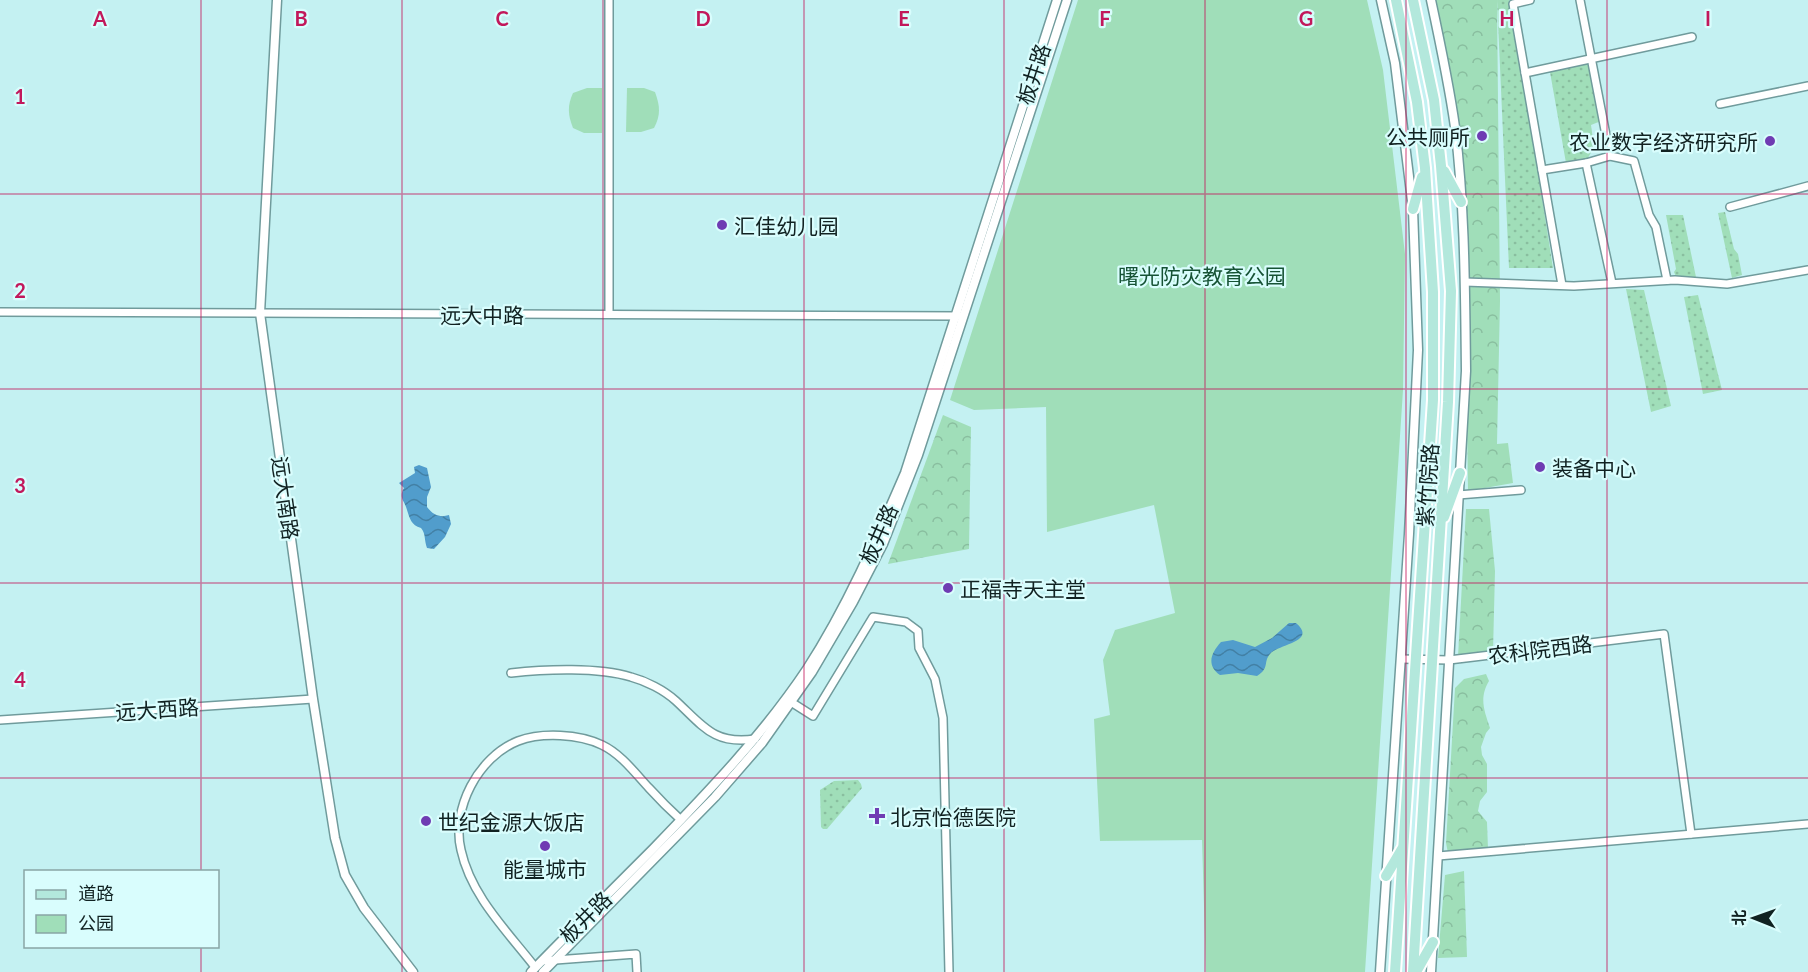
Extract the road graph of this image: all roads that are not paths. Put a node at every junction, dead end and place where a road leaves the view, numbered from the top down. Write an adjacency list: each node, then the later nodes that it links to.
1 (277, 0): 31 (street, 远大南路)
2 (609, 0): 32 (street)
3 (1057, 0): 33 (street, 板井路)
4 (1067, 0): 33 (street)
5 (1381, 0): 24 (street, 紫竹院路)
6 (1396, 0): 19 (main road, 紫竹院路)
7 (1413, 0): 18 (main road, 紫竹院路)
8 (1431, 0): 22 (street, 紫竹院路)
9 (1530, 0): 13 (street)
10 (1580, 0): 12 (street)
11 (1692, 37): 12 (street)
12 (1593, 58): 13 (street); 16 (street)
13 (1525, 73): 20 (street)
14 (1808, 86): 15 (street)
15 (1720, 104)
16 (1610, 156): 17 (street); 26 (street)
17 (1586, 163): 20 (street); 28 (street)
18 (1442, 166): 22 (main road); 37 (main road, 紫竹院路)
19 (1425, 168): 24 (main road); 39 (main road, 紫竹院路)
20 (1542, 170): 29 (street)
21 (1808, 186): 23 (street)
22 (1461, 202): 27 (street, 紫竹院路)
23 (1730, 207)
24 (1413, 209): 38 (street, 紫竹院路)
25 (1808, 270): 26 (street)
26 (1667, 280): 28 (street)
27 (1465, 282): 29 (street); 34 (street, 紫竹院路)
28 (1612, 283): 29 (street)
29 (1562, 285)
30 (0, 312): 31 (street, 远大中路)
31 (260, 314): 32 (street, 远大中路); 43 (street, 远大南路)
32 (609, 314): 33 (street, 远大中路)
33 (960, 316): 44 (street); 46 (street, 板井路)
34 (1460, 473): 36 (street, 紫竹院路); 37 (main road)
35 (1521, 490): 36 (street)
36 (1458, 495): 41 (street, 紫竹院路)
37 (1440, 528): 40 (main road, 紫竹院路)
38 (1401, 659): 39 (street, 农科院西路); 52 (street, 紫竹院路)
39 (1416, 659): 40 (street, 农科院西路); 50 (main road, 紫竹院路)
40 (1431, 659): 41 (street, 农科院西路); 61 (main road, 紫竹院路)
41 (1449, 660): 49 (street, 农科院西路); 51 (street, 紫竹院路)
42 (512, 673): 46 (street)
43 (313, 699): 45 (street, 远大西路); 56 (street, 远大南路)
44 (791, 702): 54 (street); 58 (street)
45 (0, 720)
46 (754, 739): 47 (street, 板井路)
47 (681, 820): 55 (street, 板井路); 55 (street)
48 (1808, 824): 49 (street)
49 (1691, 834): 51 (street)
50 (1404, 846): 52 (main road); 60 (main road, 紫竹院路)
51 (1438, 856): 53 (street, 紫竹院路)
52 (1386, 876): 59 (street, 紫竹院路)
53 (1433, 942): 61 (main road); 62 (street, 紫竹院路)
54 (554, 961): 55 (street); 57 (street)
55 (538, 968)
56 (413, 972)
57 (637, 972)
58 (949, 972)
59 (1380, 972)
60 (1395, 972)
61 (1415, 972)
62 (1431, 972)

